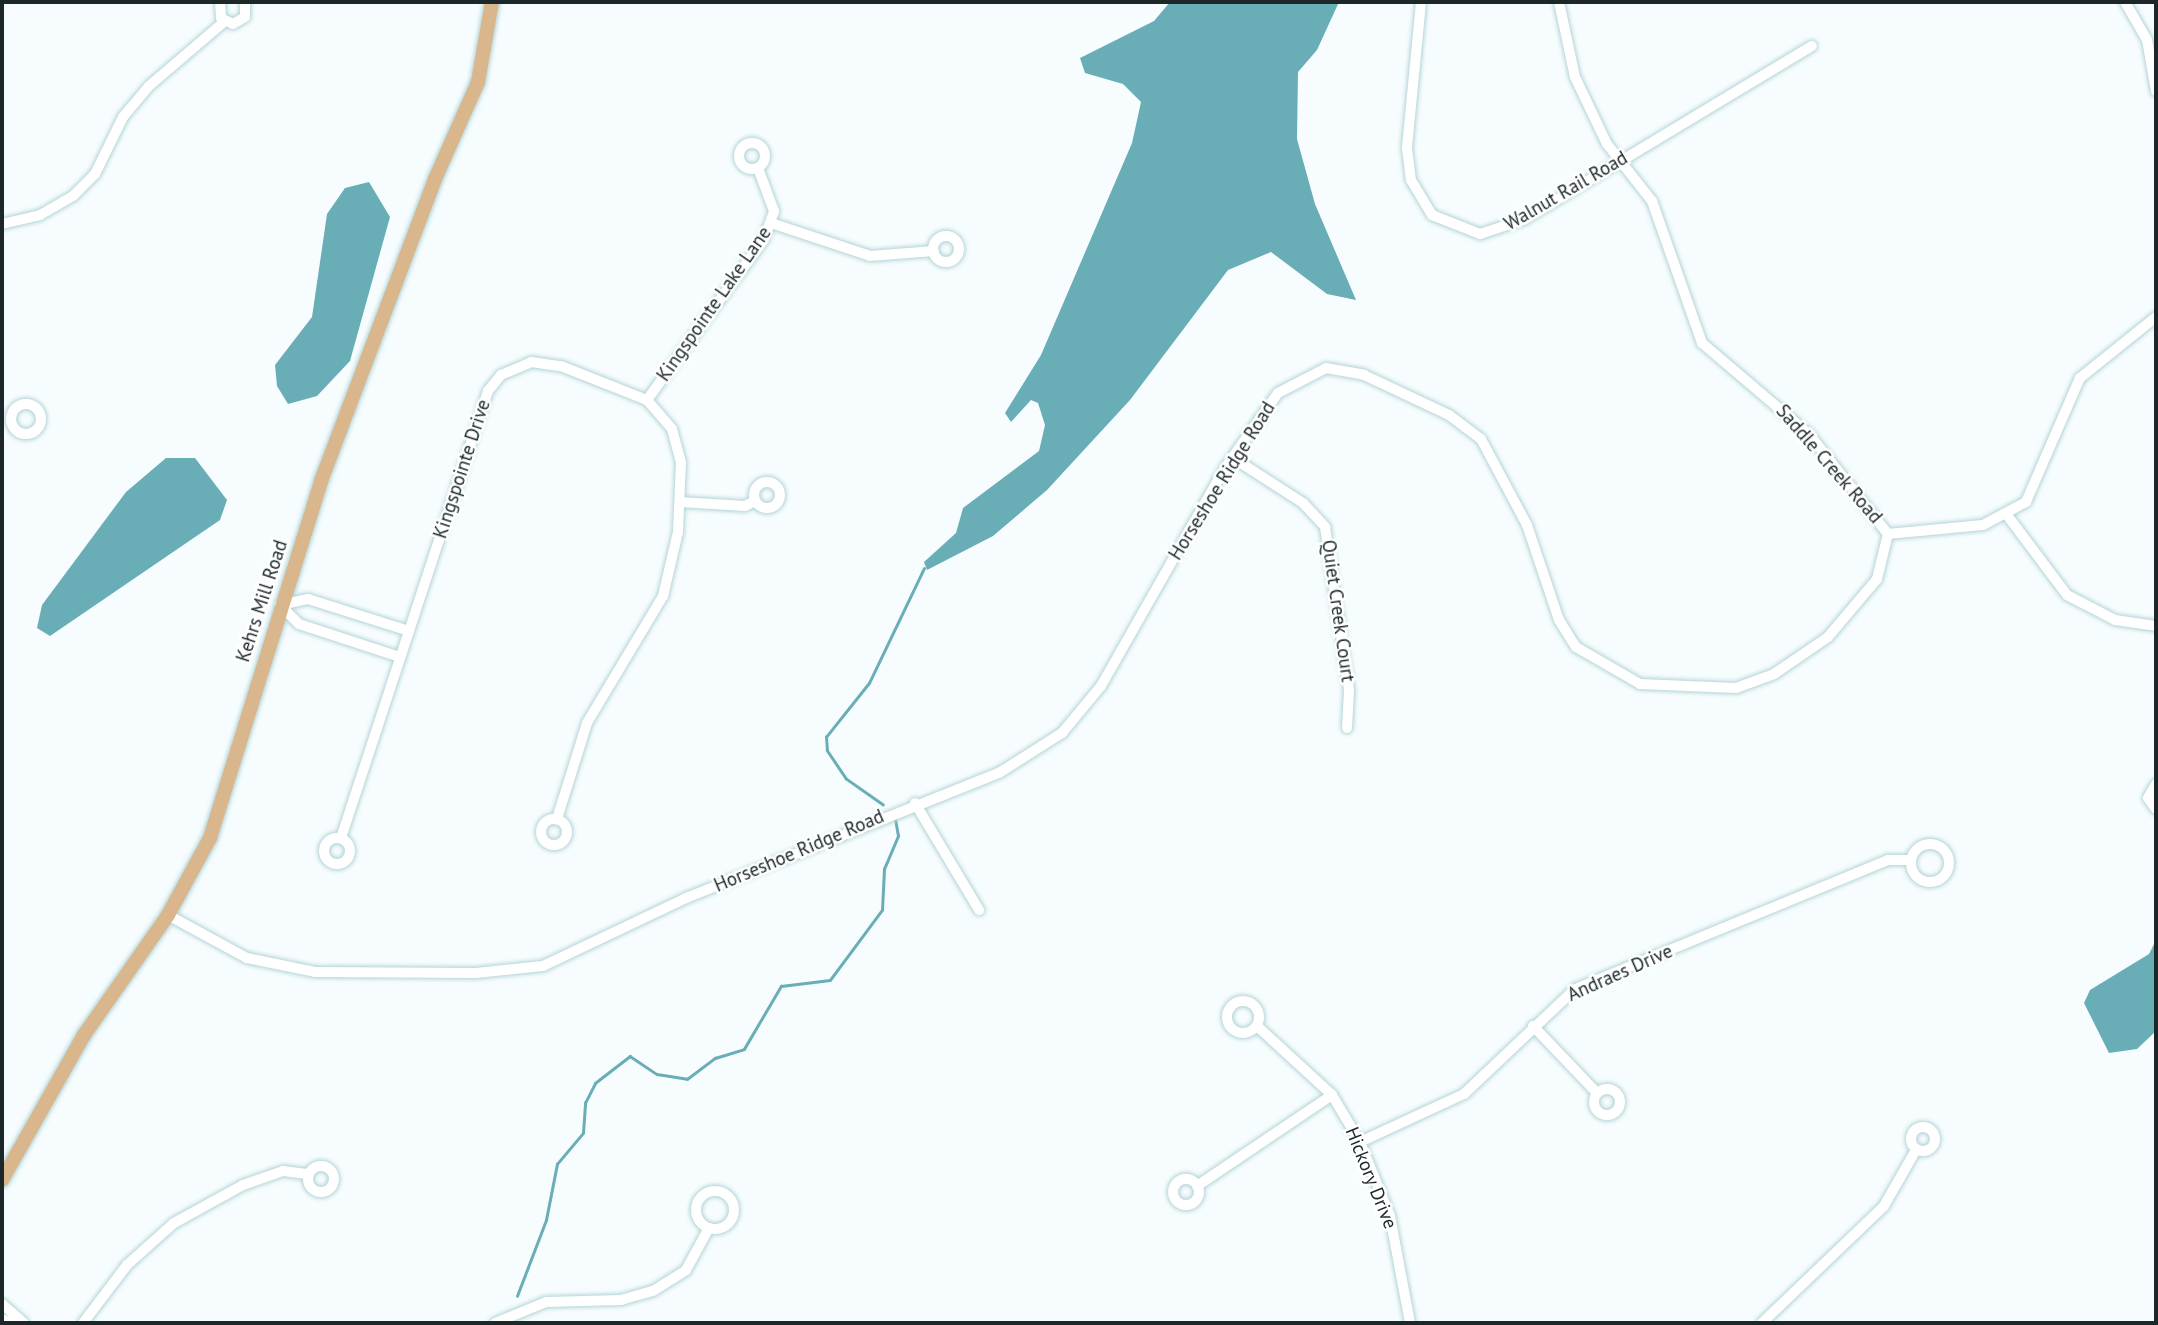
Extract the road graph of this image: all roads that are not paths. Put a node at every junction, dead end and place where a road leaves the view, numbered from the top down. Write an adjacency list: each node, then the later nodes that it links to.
1 (220, 2): 7 (street)
2 (245, 2): 7 (street)
3 (492, 2): 25 (main road, Kehrs Mill Road)
4 (1422, 2): 11 (street, Walnut Rail Road)
5 (1559, 2): 11 (street, Saddle Creek Road)
6 (2125, 2): 8 (street)
7 (225, 21): 14 (street)
8 (2151, 38): 10 (street)
9 (1812, 46): 11 (street, Walnut Rail Road)
10 (2156, 91)
11 (1619, 161): 24 (street, Saddle Creek Road)
12 (758, 168): 13 (street, Kingspointe Lake Lane)
13 (771, 223): 15 (street); 17 (street, Kingspointe Lake Lane)
14 (2, 224)
15 (934, 251)
16 (2156, 317): 23 (street)
17 (647, 400): 22 (street); 27 (street, Kingspointe Drive)
18 (2, 404): 19 (street)
19 (14, 412)
20 (1233, 458): 24 (street, Horseshoe Ridge Road); 29 (street, Quiet Creek Court); 31 (street, Horseshoe Ridge Road)
21 (755, 501): 22 (street)
22 (680, 502): 33 (street)
23 (2007, 515): 24 (street); 26 (street)
24 (1888, 534)
25 (280, 606): 27 (street); 28 (street); 37 (main road, Kehrs Mill Road)
26 (2156, 626)
27 (409, 631): 28 (street, Kingspointe Drive)
28 (400, 657): 34 (street, Kingspointe Drive)
29 (1348, 729)
30 (2156, 784): 32 (street)
31 (915, 803): 36 (street); 37 (street, Horseshoe Ridge Road)
32 (2156, 809)
33 (557, 818)
34 (341, 838)
35 (1911, 860): 39 (street, Andraes Drive)
36 (979, 910)
37 (168, 915): 45 (main road, Kehrs Mill Road)
38 (1257, 1026): 41 (street, Hickory Drive)
39 (1533, 1026): 40 (street); 42 (street, Andraes Drive)
40 (1597, 1093)
41 (1332, 1095): 42 (street, Hickory Drive); 46 (street)
42 (1360, 1142): 54 (street, Hickory Drive)
43 (1916, 1150): 55 (street)
44 (309, 1174): 52 (street)
45 (2, 1180)
46 (1197, 1186)
47 (709, 1228): 53 (street)
48 (2, 1304): 51 (street)
49 (2, 1318): 50 (street)
50 (12, 1323)
51 (24, 1323)
52 (83, 1323)
53 (495, 1323)
54 (1410, 1323)
55 (1762, 1323)

